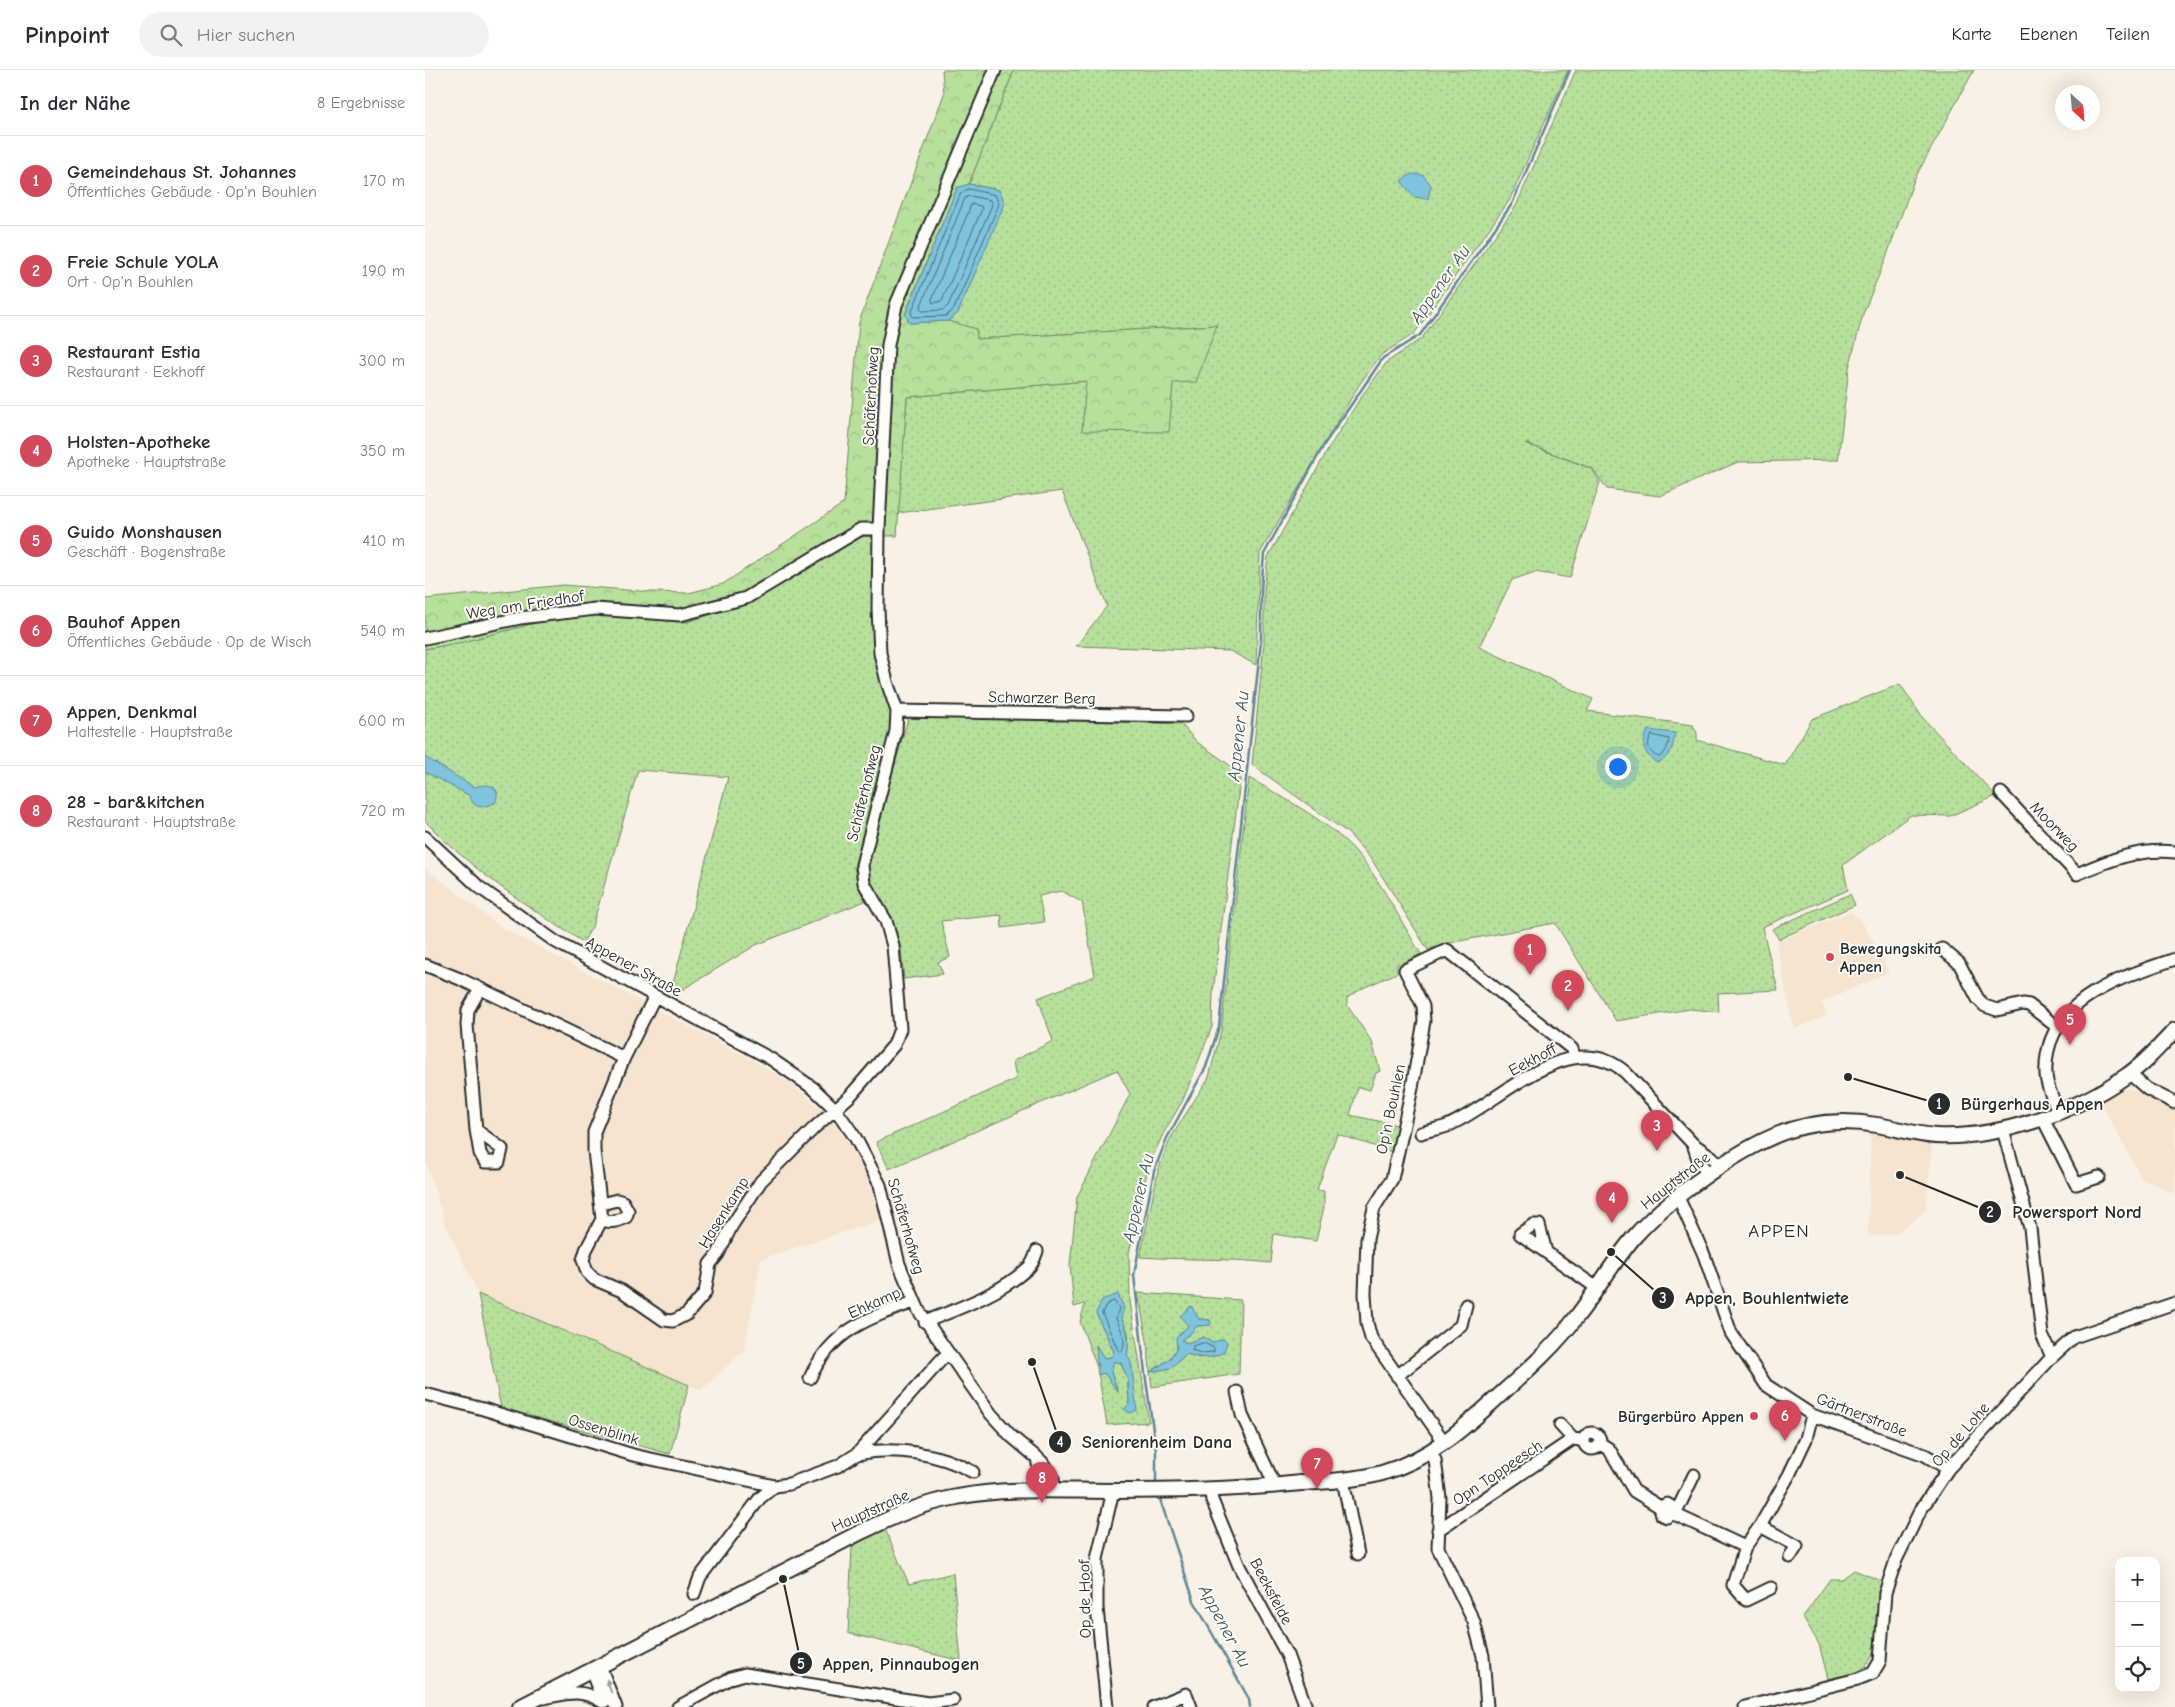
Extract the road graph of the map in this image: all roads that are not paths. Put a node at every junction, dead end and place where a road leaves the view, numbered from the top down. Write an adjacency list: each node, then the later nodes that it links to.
1 (995, 70): 2 (street, Schäferhofweg)
2 (879, 529): 3 (street, Weg am Friedhof); 4 (street, Schäferhofweg)
3 (425, 638)
4 (897, 711): 5 (street, Schwarzer Berg); 20 (street, Schäferhofweg)
5 (1186, 716)
6 (2001, 793): 8 (street, Moorweg)
7 (425, 837): 13 (street, Appener Straße)
8 (2175, 852)
9 (1941, 949): 14 (street)
10 (2175, 959): 14 (street)
11 (425, 965): 12 (street)
12 (475, 987): 17 (street); 23 (street)
13 (655, 996): 17 (street); 20 (street, Appener Straße)
14 (2057, 1027): 21 (street)
15 (2175, 1030): 18 (main road, Hauptstraße)
16 (1574, 1056): 25 (street, Eekhoff); 26 (street, Eekhoff); 42 (street, Op'n Bouhlen)
17 (624, 1058): 31 (street)
18 (2130, 1074): 19 (street); 21 (main road, Hauptstraße)
19 (2175, 1103)
20 (836, 1110): 32 (street, Hasenkamp); 36 (street, Schäferhofweg)
21 (2058, 1111): 22 (main road, Hauptstraße)
22 (2041, 1117): 24 (main road, Hauptstraße); 29 (street)
23 (476, 1130)
24 (2003, 1130): 27 (main road, Hauptstraße); 41 (street)
25 (1421, 1133)
26 (1693, 1144): 27 (street, Eekhoff); 28 (street, Eekhoff)
27 (1721, 1166): 28 (main road, Hauptstraße)
28 (1708, 1175): 30 (main road, Hauptstraße)
29 (2099, 1177)
30 (1678, 1196): 35 (main road, Hauptstraße); 46 (street, Gärtnerstraße)
31 (601, 1204): 32 (street); 32 (street)
32 (602, 1219)
33 (1037, 1251): 39 (street)
34 (1546, 1252): 35 (street)
35 (1597, 1288): 49 (main road, Hauptstraße)
36 (914, 1302): 39 (street, Schäferhofweg); 43 (street, Ehkamp)
37 (2175, 1303): 41 (street, Op de Lohe)
38 (1466, 1305): 42 (street)
39 (925, 1322): 40 (street, Schäferhofweg)
40 (947, 1354): 51 (street, Ossenblink); 52 (street, Schäferhofweg)
41 (2051, 1357): 53 (street, Op de Lohe)
42 (1397, 1376): 49 (street, Op'n Bouhlen)
43 (810, 1378)
44 (1237, 1392): 58 (street)
45 (425, 1394): 57 (street, Ossenblink)
46 (1812, 1415): 53 (street, Gärtnerstraße); 64 (street)
47 (1560, 1425): 48 (street)
48 (1578, 1440): 63 (street); 65 (street, Opn Toppeesch)
49 (1445, 1443): 50 (main road, Hauptstraße)
50 (1431, 1452): 56 (main road, Hauptstraße); 65 (street, Opn Toppeesch)
51 (857, 1454): 54 (street); 57 (street, Ossenblink)
52 (1036, 1456): 59 (street); 60 (street, Schäferhofweg)
53 (1948, 1470): 75 (street, Op de Lohe)
54 (973, 1472)
55 (1694, 1475): 63 (street)
56 (1343, 1480): 58 (main road, Hauptstraße); 67 (street)
57 (775, 1486): 70 (street, Ossenblink)
58 (1272, 1486): 61 (main road, Hauptstraße)
59 (1039, 1490): 60 (main road, Hauptstraße); 71 (main road, Hauptstraße)
60 (1054, 1490): 62 (main road, Hauptstraße)
61 (1210, 1490): 62 (main road, Hauptstraße); 81 (street, Beeksfelde)
62 (1113, 1491): 78 (street, Op de Hoof)
63 (1673, 1514): 66 (street)
64 (1760, 1526): 66 (street); 68 (street)
65 (1438, 1530): 82 (street, Opn Toppeesch)
66 (1745, 1547): 69 (street)
67 (1357, 1554)
68 (1790, 1557)
69 (1771, 1588)
70 (694, 1594)
71 (600, 1666): 73 (main road, Hauptstraße); 74 (street); 76 (street, one-way to 71)
72 (953, 1700): 77 (street)
73 (526, 1704): 74 (street)
74 (606, 1704)
75 (1751, 1706)
76 (617, 1707)
77 (678, 1707)
78 (1107, 1707)
79 (1154, 1707): 80 (street)
80 (1191, 1707)
81 (1306, 1707)
82 (1487, 1707)

